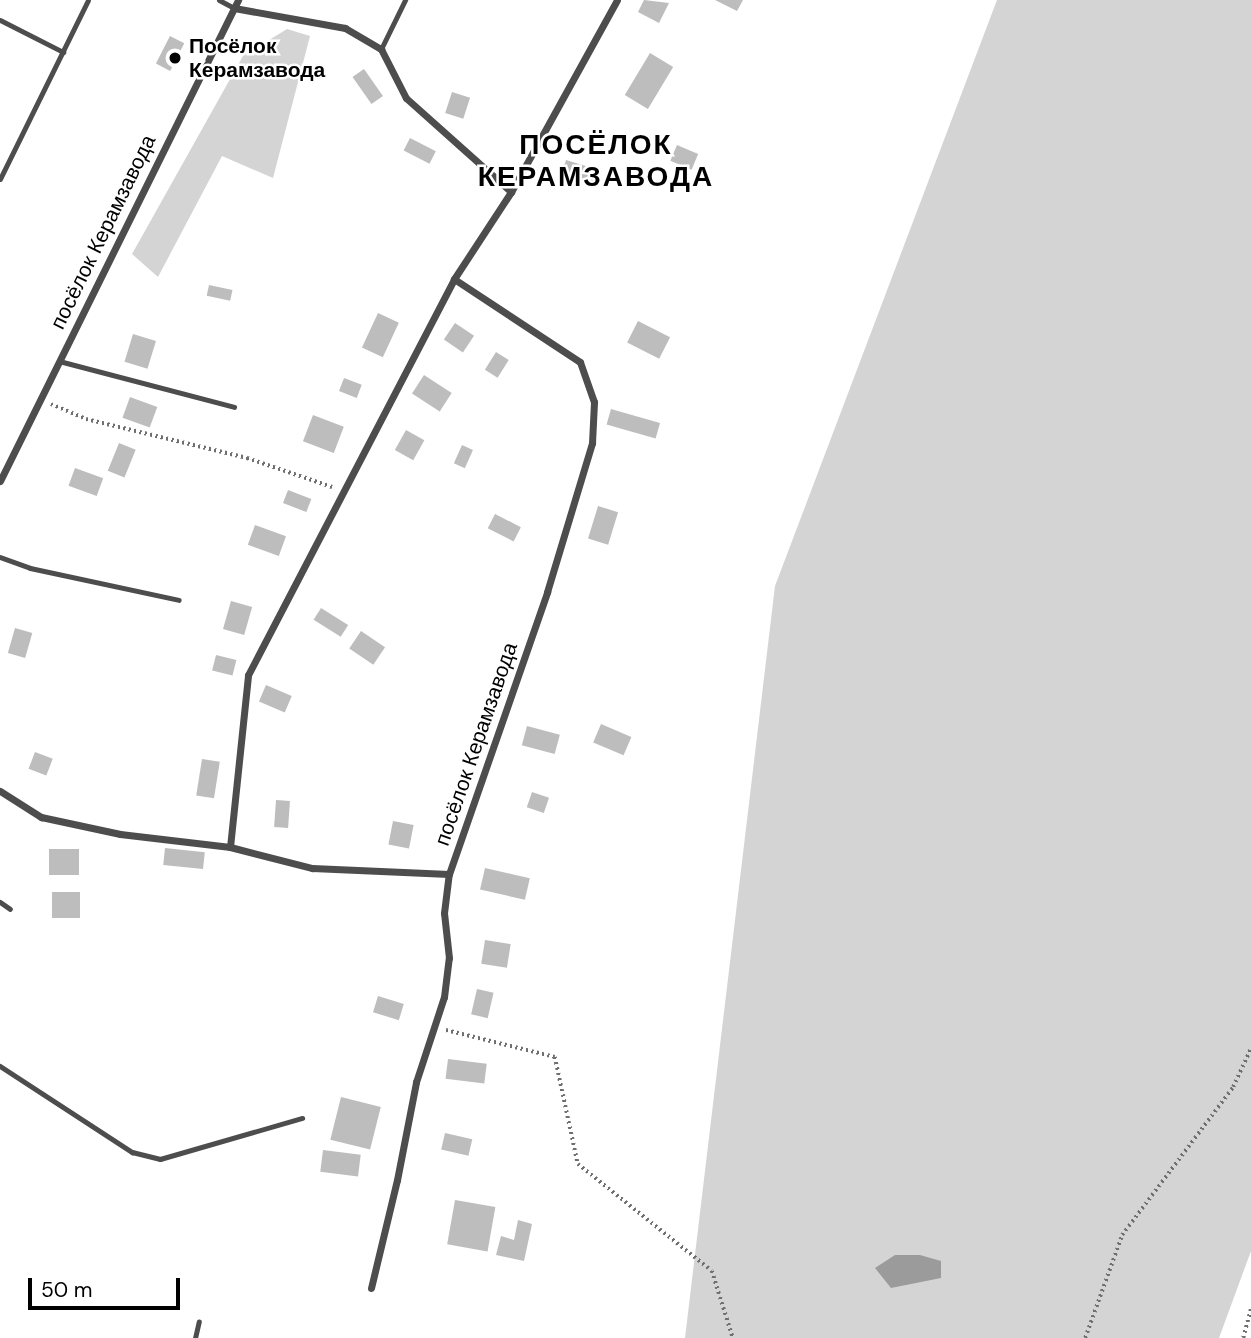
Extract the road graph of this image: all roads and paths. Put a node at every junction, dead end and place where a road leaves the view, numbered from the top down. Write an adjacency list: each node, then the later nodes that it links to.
1 (88, 0): 9 (lane)
2 (219, 0): 6 (lane)
3 (238, 0): 6 (street, посёлок Керамзавода)
4 (405, 0): 8 (lane)
5 (617, 0): 11 (street)
6 (234, 8): 8 (street); 13 (street, посёлок Керамзавода)
7 (0, 20): 9 (lane)
8 (381, 49): 11 (street)
9 (63, 51): 10 (lane)
10 (0, 179)
11 (511, 192): 12 (street)
12 (454, 279): 17 (street); 22 (street, посёлок Керамзавода)
13 (59, 361): 14 (street, посёлок Керамзавода); 15 (lane)
14 (40, 400): 16 (street, посёлок Керамзавода); 17 (path)
15 (234, 407)
16 (0, 481)
17 (344, 491): 21 (street)
18 (0, 557): 19 (lane)
19 (179, 600)
20 (0, 791): 21 (street)
21 (230, 847): 22 (street)
22 (449, 874): 25 (street, посёлок Керамзавода)
23 (0, 902): 24 (lane)
24 (10, 909)
25 (434, 1027): 29 (street, посёлок Керамзавода); 33 (path)
26 (1251, 1048): 34 (path)
27 (0, 1066): 28 (lane)
28 (302, 1118)
29 (371, 1288)
30 (1251, 1308): 35 (path)
31 (199, 1321): 32 (lane)
32 (195, 1338)
33 (733, 1338)
34 (1085, 1338)
35 (1243, 1338)

